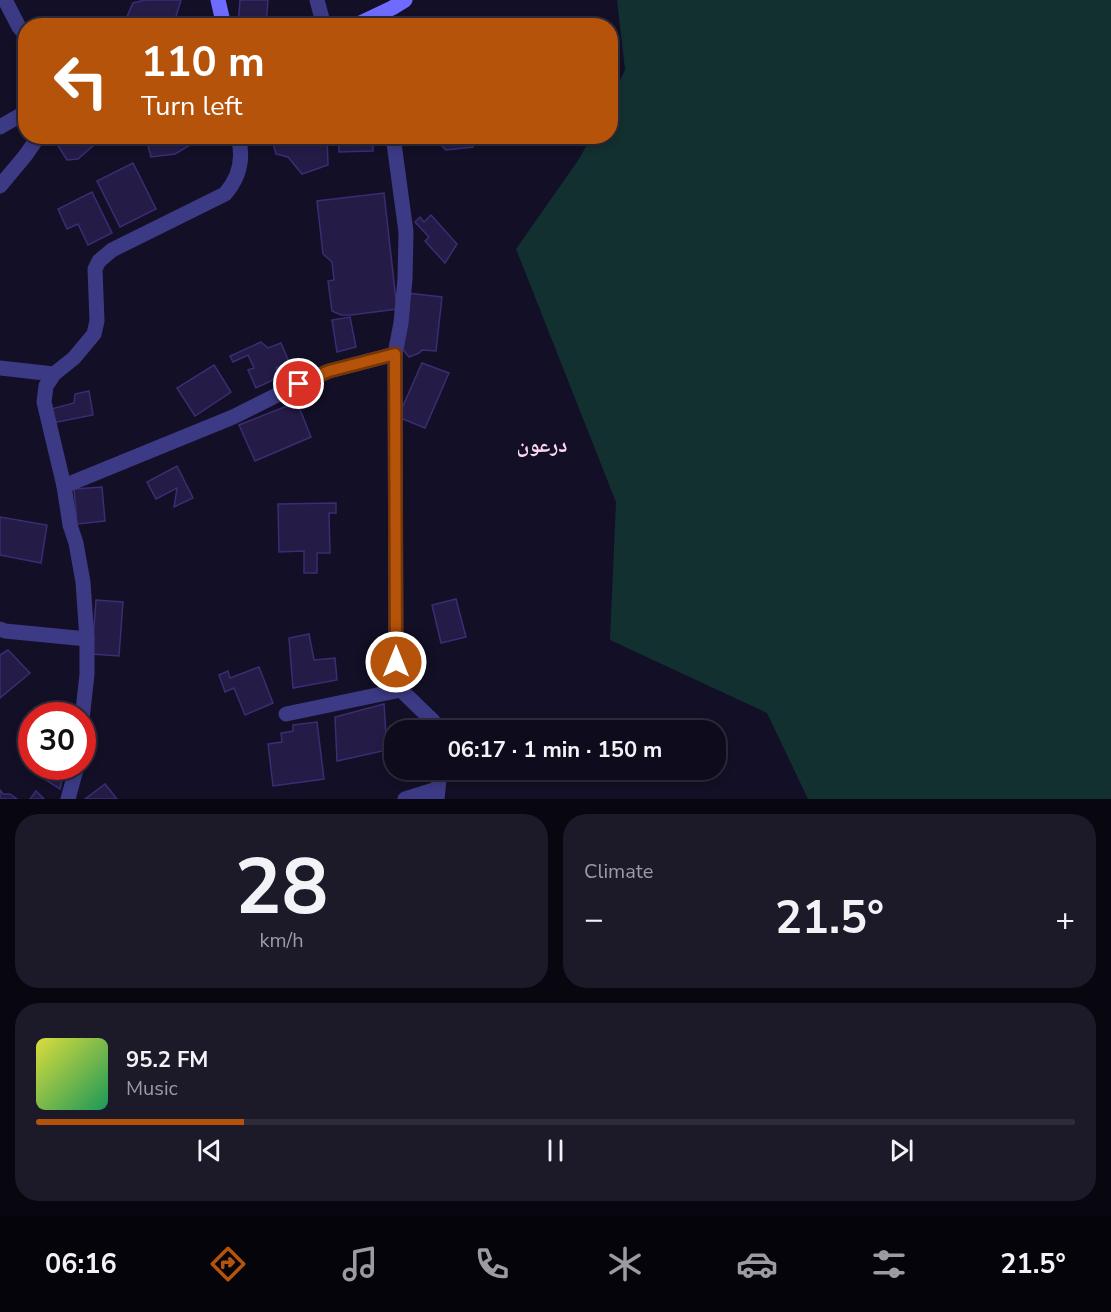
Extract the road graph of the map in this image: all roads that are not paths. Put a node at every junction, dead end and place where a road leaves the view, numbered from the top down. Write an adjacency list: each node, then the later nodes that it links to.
1 (5, 0): 8 (street)
2 (218, 0): 5 (main road)
3 (317, 0): 6 (street)
4 (405, 0): 7 (main road)
5 (222, 18)
6 (322, 18)
7 (371, 18)
8 (18, 25)
9 (18, 117): 10 (street)
10 (0, 127)
11 (33, 144): 14 (street)
12 (240, 144): 17 (street)
13 (394, 144): 15 (street)
14 (0, 186)
15 (395, 354): 18 (street); 21 (street)
16 (0, 368): 17 (street)
17 (54, 374): 18 (street)
18 (64, 486): 20 (street)
19 (0, 629): 20 (street)
20 (87, 639): 22 (street)
21 (401, 690): 23 (street); 24 (street)
22 (84, 702)
23 (286, 714)
24 (432, 720)
25 (73, 780): 27 (street)
26 (437, 794): 28 (street)
27 (68, 799)
28 (405, 799)

